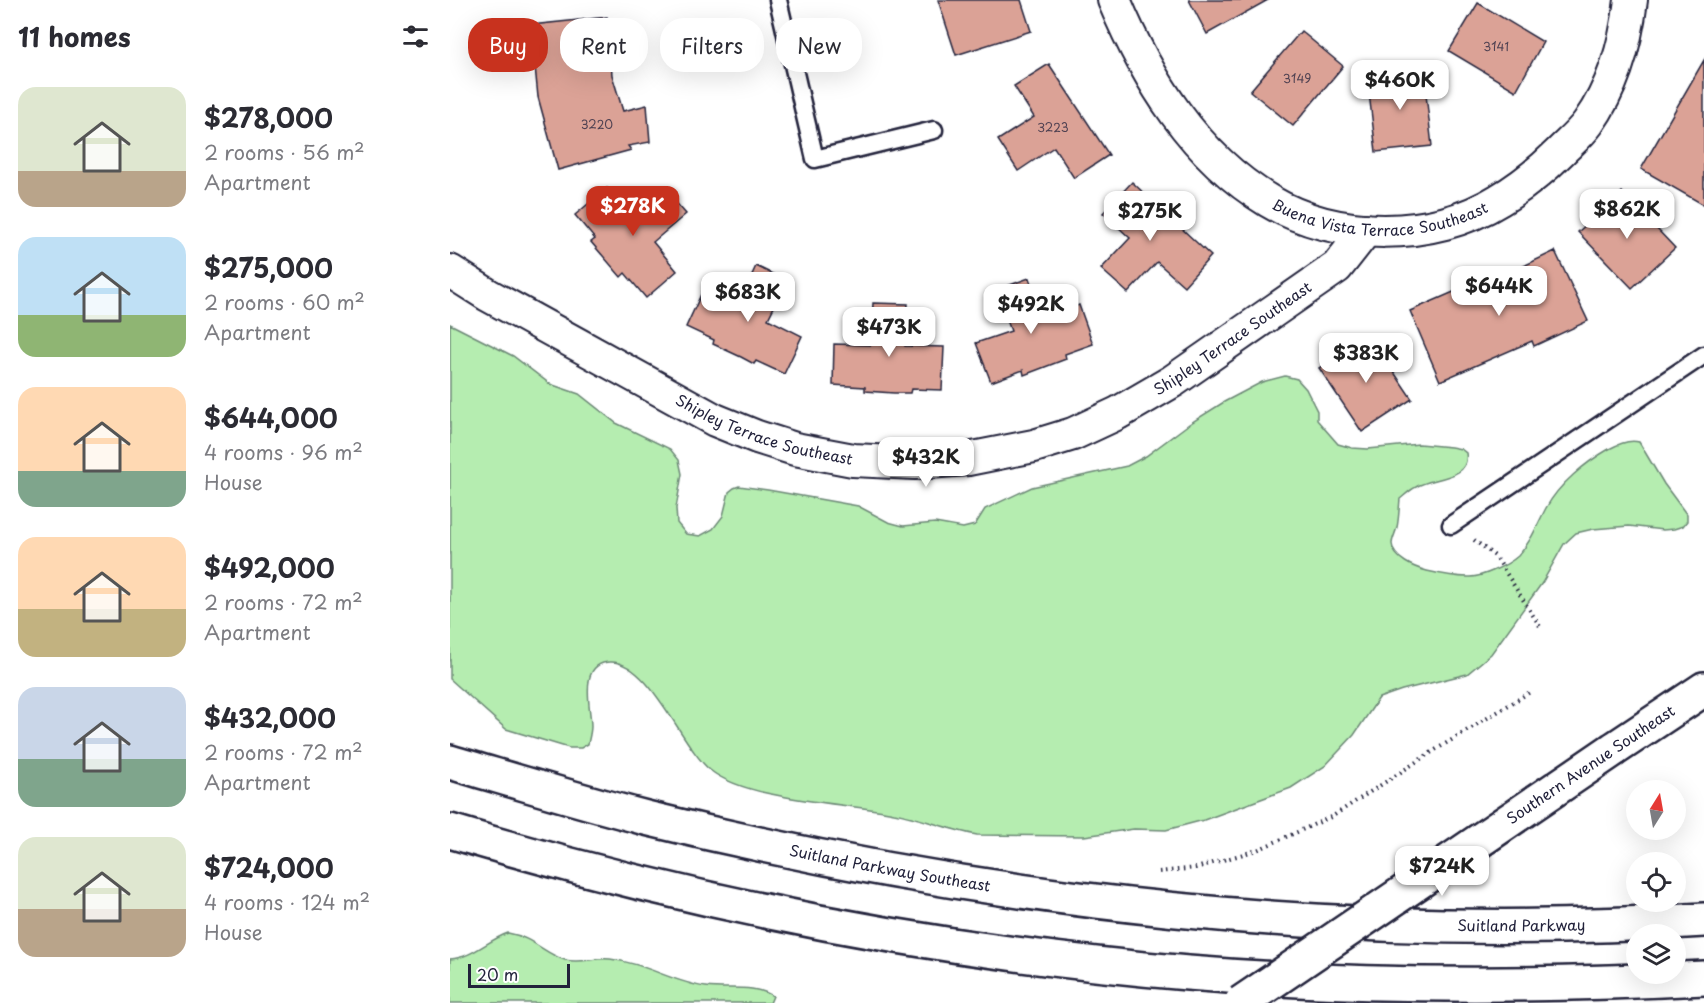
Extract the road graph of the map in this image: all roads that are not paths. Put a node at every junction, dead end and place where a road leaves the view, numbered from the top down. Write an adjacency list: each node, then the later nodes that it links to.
1 (778, 0): 4 (lane)
2 (1114, 0): 5 (street, Buena Vista Terrace Southeast)
3 (1631, 0): 5 (street, Buena Vista Terrace Southeast)
4 (934, 130)
5 (1366, 230): 6 (street, Shipley Terrace Southeast)
6 (450, 271)
7 (1704, 355): 8 (lane)
8 (1450, 525)
9 (1704, 689): 15 (main road, Southern Avenue Southeast, bridge)
10 (450, 762): 13 (main road, Suitland Parkway Southeast)
11 (450, 831): 14 (main road)
12 (1704, 920): 13 (main road, Suitland Parkway)
13 (1338, 922)
14 (1704, 978)
15 (1241, 1003)

